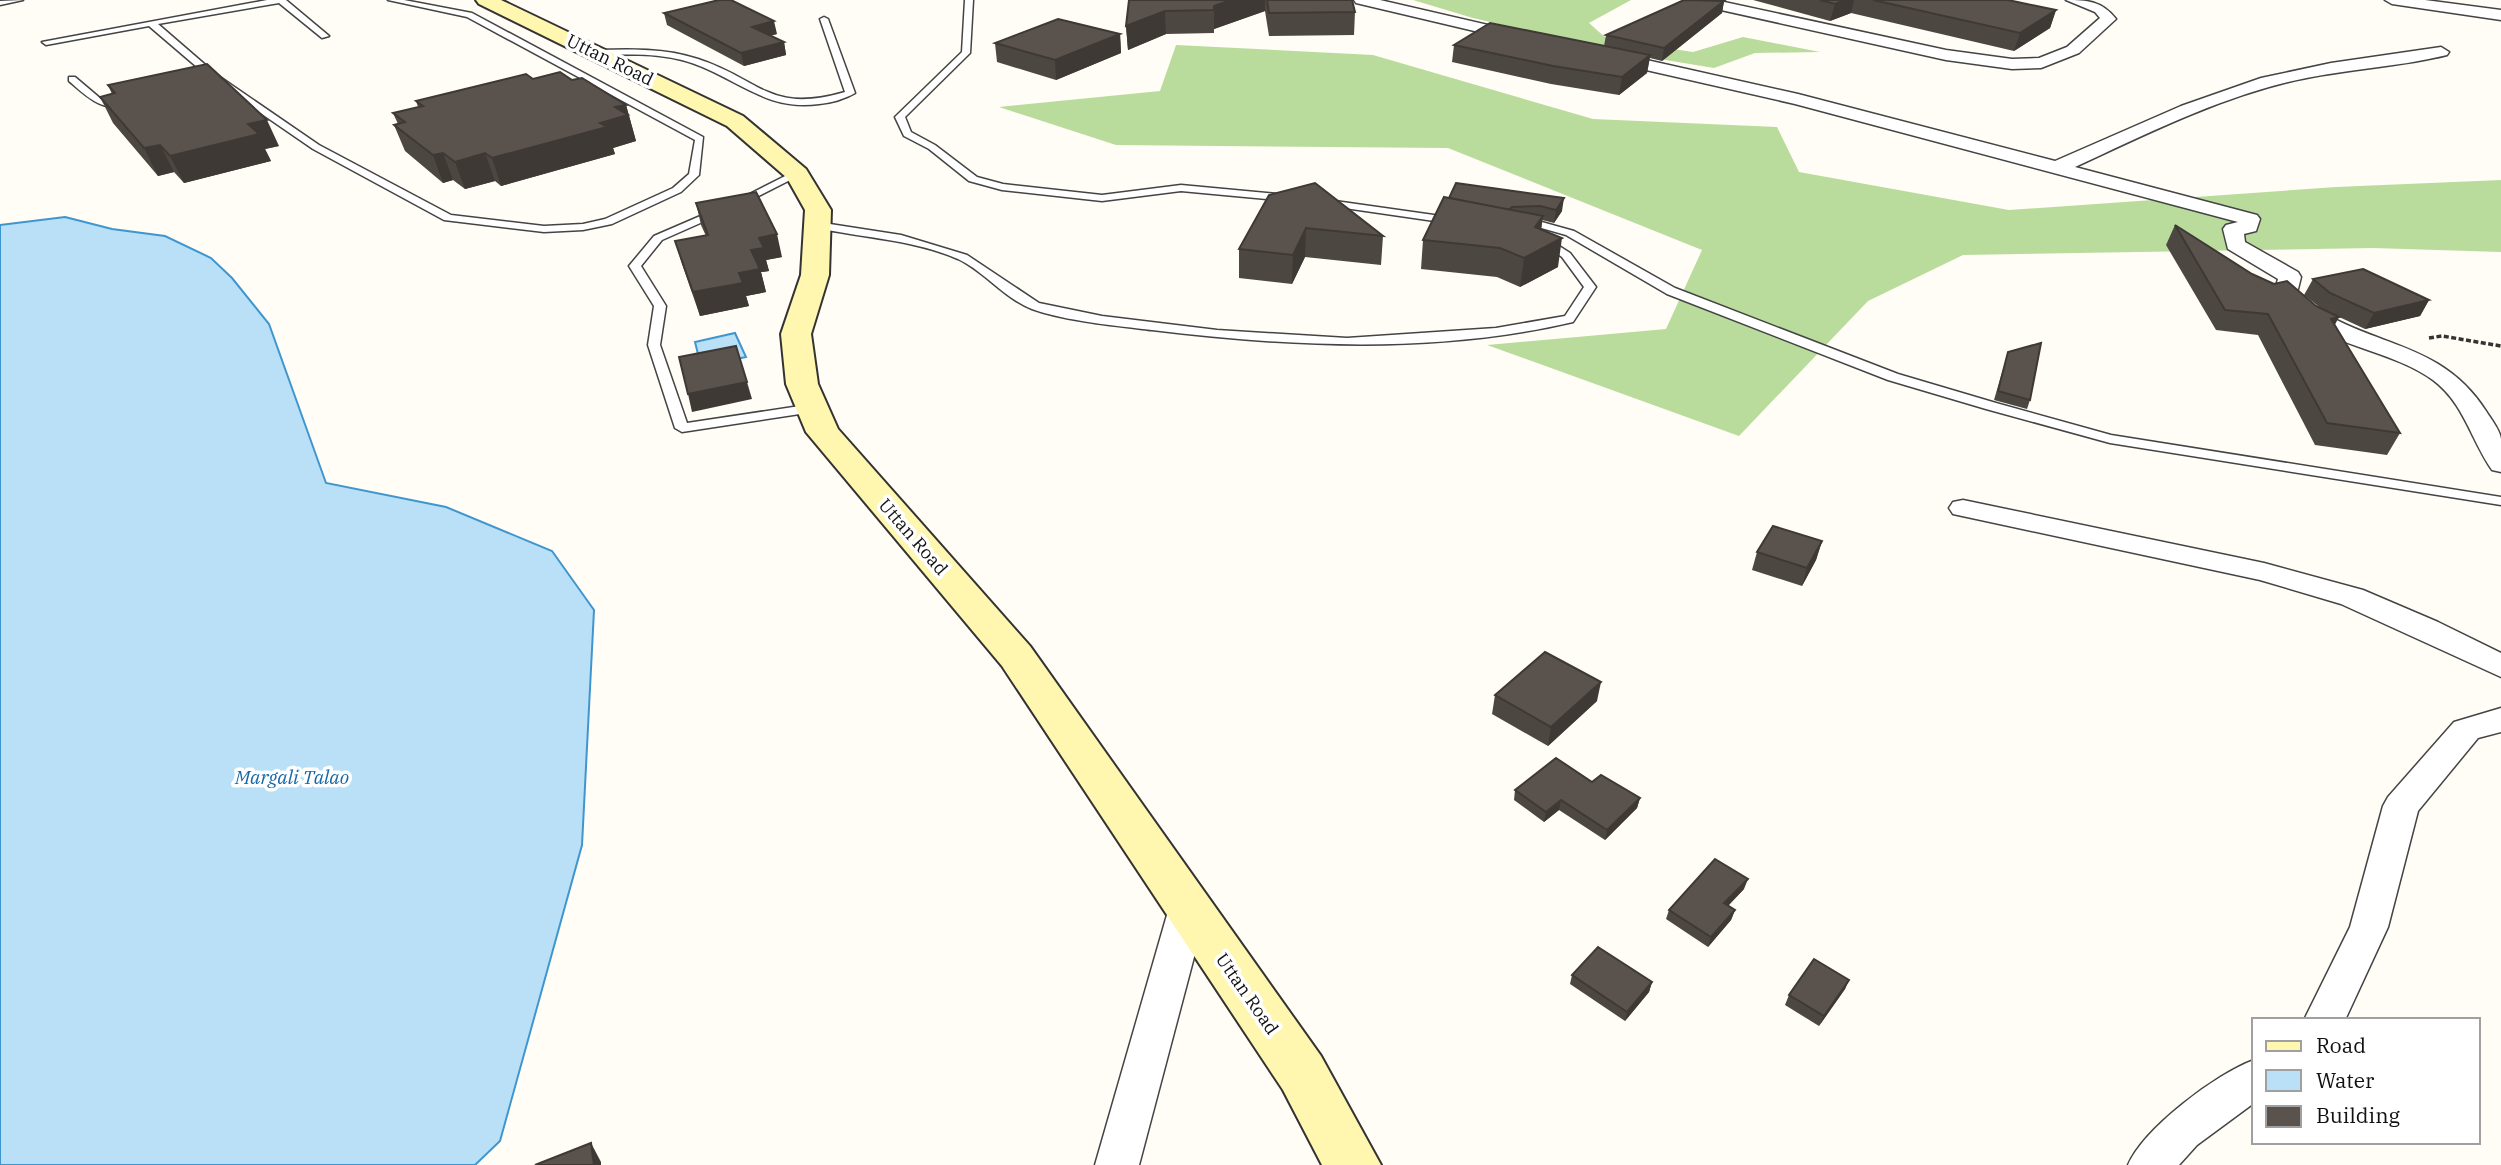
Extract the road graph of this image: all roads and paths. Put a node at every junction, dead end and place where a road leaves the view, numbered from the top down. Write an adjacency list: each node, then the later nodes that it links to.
1 (19, 0): 9 (lane)
2 (280, 0): 13 (lane); 14 (lane)
3 (392, 0): 10 (lane)
4 (968, 0): 26 (lane)
5 (1361, 0): 15 (street)
6 (1694, 0): 7 (street)
7 (2073, 0)
8 (2392, 0): 11 (street)
9 (0, 3)
10 (480, 5): 19 (main road, Uttan Road); 20 (lane)
11 (2501, 15)
12 (824, 19): 19 (lane)
13 (151, 23): 16 (lane); 20 (lane)
14 (325, 36)
15 (1537, 40)
16 (46, 41)
17 (1589, 52): 24 (street)
18 (2441, 52): 24 (street)
19 (596, 53): 25 (main road, Uttan Road)
20 (214, 77): 22 (lane)
21 (72, 79): 23 (lane)
22 (202, 81)
23 (131, 102)
24 (2059, 167): 29 (street)
25 (797, 174): 27 (main road, Uttan Road); 28 (lane)
26 (1472, 224)
27 (817, 225): 28 (main road, Uttan Road); 30 (lane)
28 (813, 408): 34 (main road, Uttan Road)
29 (2501, 464)
30 (2501, 501)
31 (1964, 508): 32 (street)
32 (2501, 666)
33 (2501, 720): 35 (street)
34 (1188, 908): 37 (street); 38 (main road, Uttan Road)
35 (2325, 1018)
36 (2252, 1080): 39 (street)
37 (1117, 1165)
38 (1352, 1165)
39 (2150, 1165)

